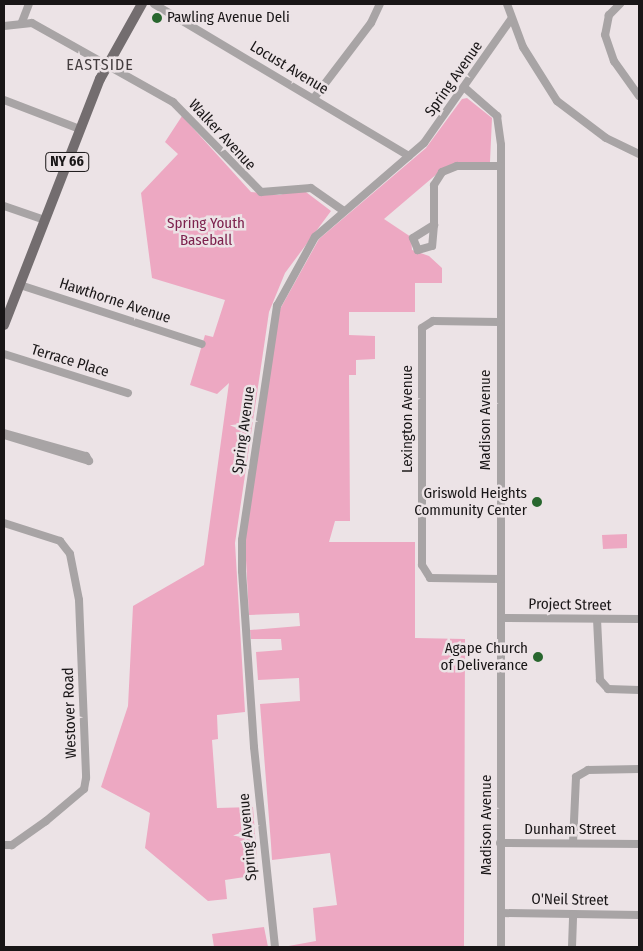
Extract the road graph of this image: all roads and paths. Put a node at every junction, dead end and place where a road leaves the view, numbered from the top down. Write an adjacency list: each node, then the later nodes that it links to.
1 (29, 4): 8 (street)
2 (142, 4): 10 (main road, NY 66)
3 (154, 4): 13 (street, Locust Avenue)
4 (380, 4): 13 (street)
5 (507, 4): 7 (street)
6 (620, 4): 12 (street)
7 (511, 20): 11 (street, Spring Avenue); 16 (street)
8 (22, 22): 9 (street); 10 (street, Walker Avenue)
9 (4, 26)
10 (108, 64): 15 (main road, NY 66); 20 (street, Walker Avenue)
11 (465, 88): 17 (street, Spring Avenue); 18 (street, Madison Avenue)
12 (639, 96)
13 (314, 98): 17 (street, Locust Avenue)
14 (4, 100): 15 (street)
15 (80, 129): 21 (main road, NY 66)
16 (639, 154)
17 (409, 156): 20 (street, Spring Avenue)
18 (500, 166): 22 (street); 24 (street, Madison Avenue)
19 (4, 206): 21 (street)
20 (343, 210): 44 (street, Spring Avenue)
21 (45, 220): 23 (main road, NY 66)
22 (434, 225)
23 (20, 285): 25 (main road, NY 66); 26 (street, Hawthorne Avenue)
24 (499, 322): 31 (street, Madison Avenue); 31 (street, Lexington Avenue)
25 (4, 325)
26 (202, 344)
27 (4, 354): 28 (street, Terrace Place)
28 (128, 393)
29 (4, 434): 29 (street)
30 (4, 523): 40 (street, Westover Road)
31 (501, 579): 32 (street, Madison Avenue)
32 (501, 618): 33 (street, Project Street); 38 (street, Madison Avenue)
33 (597, 619): 34 (street, Project Street); 35 (street)
34 (639, 619)
35 (639, 690)
36 (639, 769): 37 (street)
37 (573, 843): 38 (street, Dunham Street); 39 (street, Dunham Street)
38 (500, 844): 41 (street, Madison Avenue)
39 (639, 844)
40 (6, 845)
41 (501, 913): 42 (street, O'Neil Street); 45 (street, Madison Avenue)
42 (573, 914): 43 (street, O'Neil Street); 46 (street)
43 (639, 915)
44 (275, 947)
45 (501, 947)
46 (572, 947)

